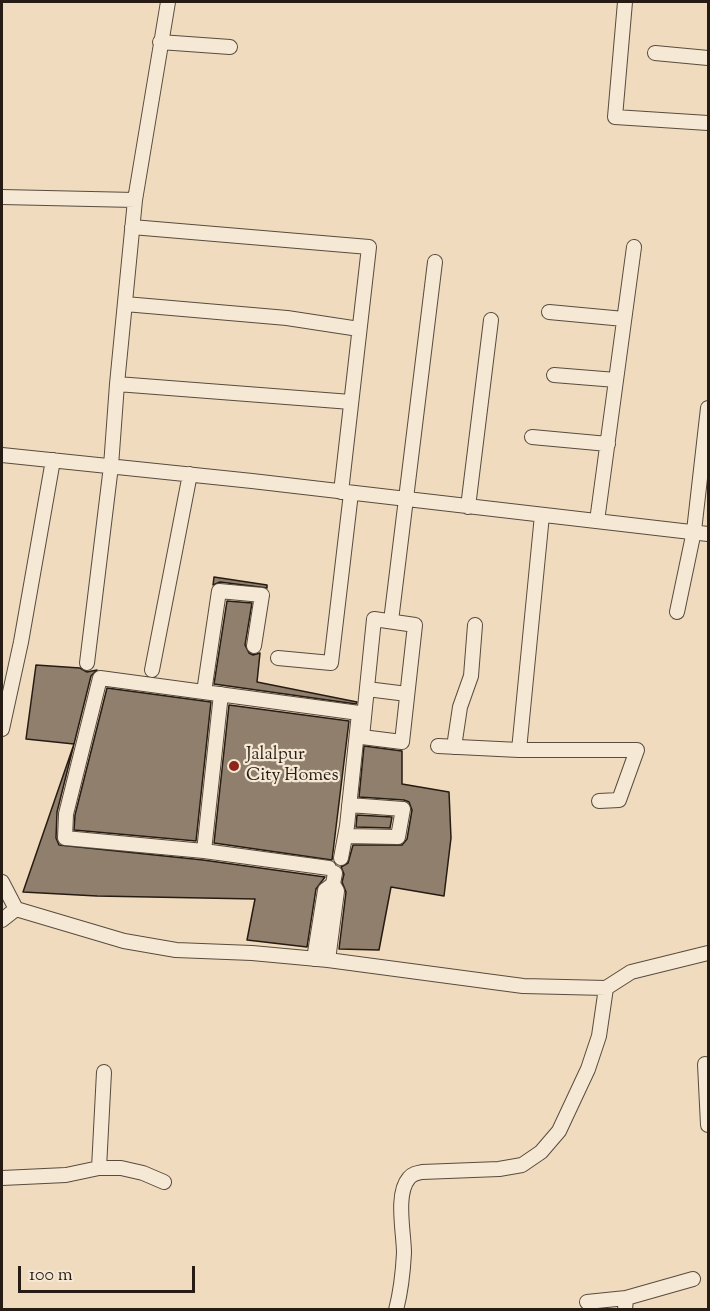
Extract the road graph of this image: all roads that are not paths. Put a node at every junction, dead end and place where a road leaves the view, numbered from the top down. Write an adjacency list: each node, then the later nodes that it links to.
1 (168, 2): 3 (street)
2 (625, 2): 7 (street)
3 (160, 42): 4 (street); 9 (street)
4 (230, 48)
5 (655, 53): 6 (street)
6 (708, 58)
7 (708, 123)
8 (2, 196): 9 (street)
9 (135, 200): 10 (street)
10 (132, 227): 13 (street); 17 (street)
11 (634, 247): 15 (street)
12 (435, 262): 30 (street)
13 (125, 304): 17 (street); 20 (street)
14 (549, 312): 15 (street)
15 (624, 319): 19 (street)
16 (490, 320): 31 (street)
17 (359, 329): 21 (street)
18 (554, 375): 19 (street)
19 (616, 381): 24 (street)
20 (117, 384): 21 (street); 27 (street)
21 (351, 402): 29 (street)
22 (708, 408): 34 (street)
23 (532, 437): 24 (street)
24 (608, 444): 33 (street)
25 (2, 455): 26 (street)
26 (53, 460): 27 (street); 47 (street)
27 (111, 466): 28 (street); 41 (street)
28 (190, 474): 29 (street); 42 (street)
29 (346, 492): 30 (street); 40 (street)
30 (407, 500): 31 (street); 37 (street)
31 (468, 507): 32 (street)
32 (542, 515): 33 (street); 50 (street)
33 (597, 521): 34 (street)
34 (694, 531): 35 (street); 36 (street)
35 (708, 534)
36 (677, 612)
37 (391, 621): 43 (street); 46 (street)
38 (475, 626): 49 (street)
39 (254, 646): 44 (street)
40 (278, 658)
41 (87, 663)
42 (152, 670)
43 (367, 689): 46 (street); 46 (street)
44 (204, 692): 45 (street); 54 (street)
45 (221, 694): 52 (street); 54 (street)
46 (407, 694)
47 (2, 729)
48 (438, 746): 49 (street)
49 (454, 747): 50 (street)
50 (519, 750): 51 (street)
51 (599, 801)
52 (349, 805): 53 (street); 53 (street)
53 (345, 836): 55 (street)
54 (204, 851): 55 (street)
55 (332, 875): 60 (street)
56 (2, 882): 57 (street)
57 (16, 909): 58 (street); 60 (street)
58 (2, 920)
59 (708, 953): 61 (street)
60 (321, 960): 61 (street)
61 (606, 988): 71 (street)
62 (705, 1064): 64 (street)
63 (104, 1072): 65 (street)
64 (708, 1125)
65 (99, 1168): 66 (street); 67 (street)
66 (2, 1178)
67 (164, 1182)
68 (693, 1280): 70 (street)
69 (587, 1302): 70 (street)
70 (625, 1304)
71 (396, 1310)

